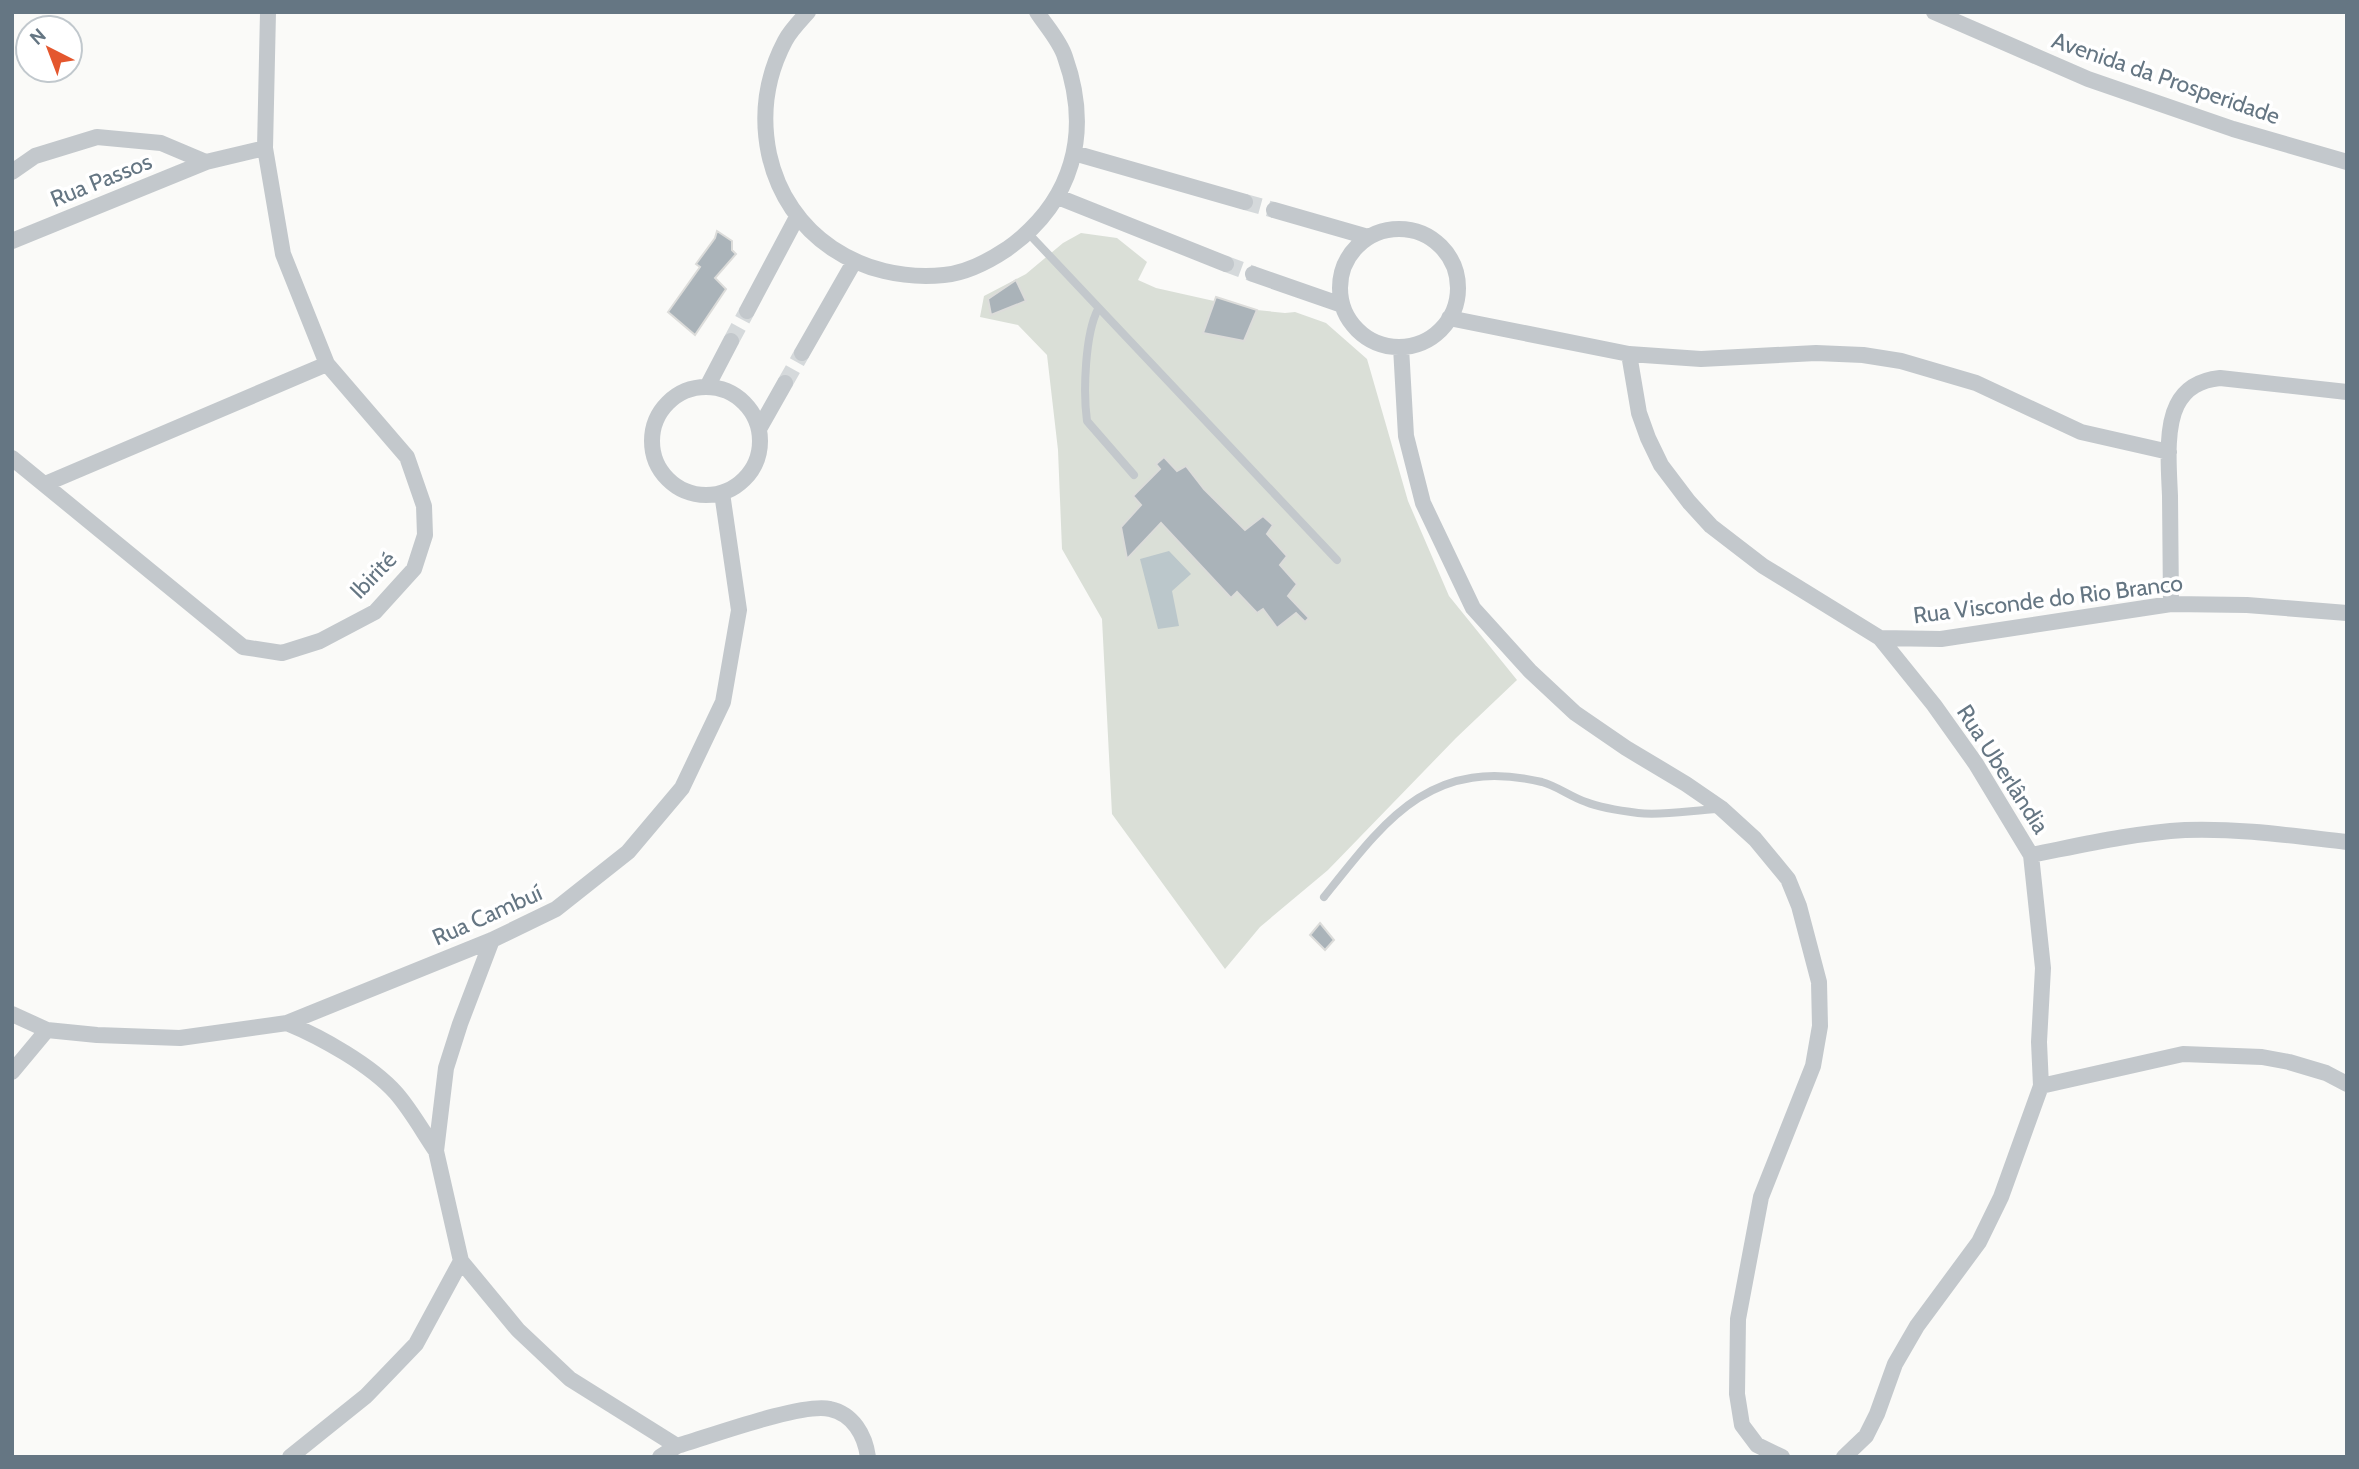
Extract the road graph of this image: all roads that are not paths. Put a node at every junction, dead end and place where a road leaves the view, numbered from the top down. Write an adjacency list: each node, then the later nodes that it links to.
1 (268, 12): 5 (street, Ibirité)
2 (808, 12): 13 (street)
3 (1037, 12): 6 (street)
4 (1934, 12): 8 (street, Avenida da Prosperidade)
5 (265, 149): 7 (street, Rua Passos); 28 (street, Ibirité)
6 (1074, 153): 10 (street); 11 (street)
7 (206, 162): 9 (street, Rua Passos); 16 (street, Rua Passos)
8 (2347, 162)
9 (12, 172)
10 (1058, 197): 14 (street); 18 (street)
11 (1245, 202)
12 (1274, 210): 15 (street)
13 (797, 217): 17 (street); 22 (street)
14 (1028, 234): 17 (street); 21 (lane)
15 (1368, 237): 20 (street); 23 (street)
16 (12, 241)
17 (854, 262): 26 (street)
18 (1226, 264)
19 (1254, 274): 20 (street)
20 (1342, 305): 25 (street)
21 (1098, 309): 35 (lane); 38 (lane)
22 (747, 311)
23 (1449, 318): 25 (street); 27 (street)
24 (731, 341): 30 (street)
25 (1401, 346): 42 (street)
26 (802, 353)
27 (1629, 354): 33 (street); 41 (street, Rua Uberlândia)
28 (327, 364): 36 (street); 36 (street, Ibirité)
29 (785, 383): 32 (street)
30 (707, 387): 32 (street); 37 (street)
31 (2347, 392): 33 (street)
32 (760, 429): 37 (street)
33 (2169, 452): 39 (street)
34 (12, 458): 36 (street, Ibirité)
35 (1134, 475)
36 (45, 484)
37 (722, 493): 46 (street, Rua Cambuí)
38 (1337, 560)
39 (2171, 604): 40 (street, Rua Visconde do Rio Branco); 41 (street, Rua Visconde do Rio Branco)
40 (2347, 613)
41 (1880, 638): 44 (street, Rua Uberlândia)
42 (1721, 808): 45 (lane); 59 (street)
43 (2347, 842): 44 (street)
44 (2031, 855): 52 (street, Rua Uberlândia)
45 (1324, 897)
46 (492, 940): 48 (street, Rua Cambuí); 53 (street)
47 (12, 1014): 49 (street, Rua Cambuí)
48 (287, 1023): 49 (street, Rua Cambuí); 53 (street)
49 (47, 1030): 50 (street)
50 (12, 1072)
51 (2347, 1084): 52 (street)
52 (2041, 1086): 60 (street, Rua Uberlândia)
53 (436, 1151): 54 (street)
54 (461, 1261): 55 (street); 56 (street)
55 (677, 1446): 57 (street); 58 (street)
56 (297, 1455)
57 (660, 1457)
58 (868, 1457)
59 (1782, 1457)
60 (1844, 1457)

